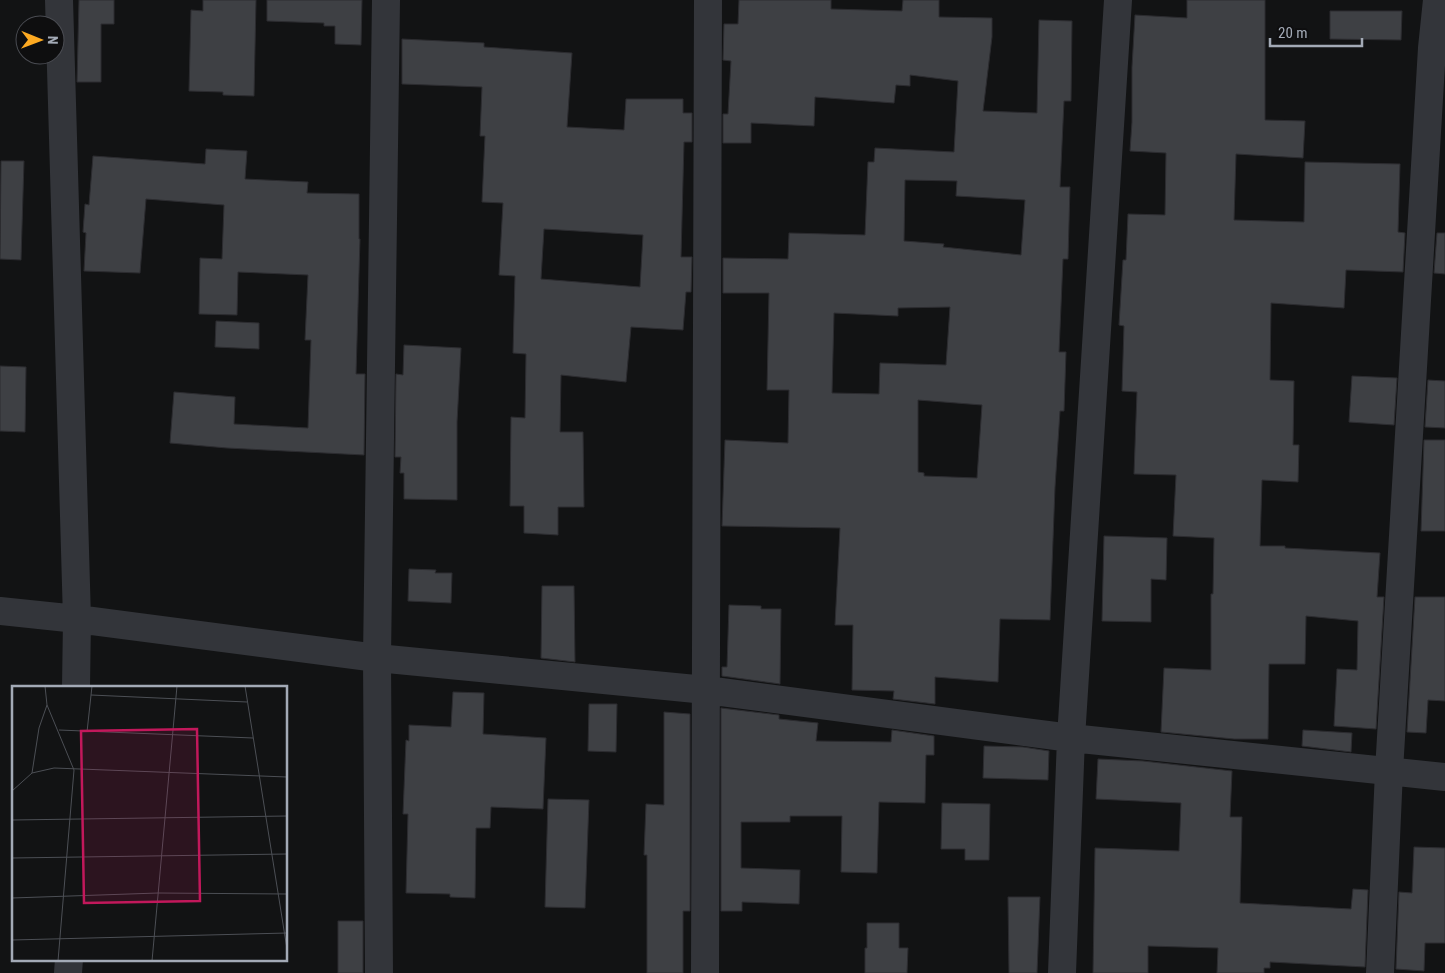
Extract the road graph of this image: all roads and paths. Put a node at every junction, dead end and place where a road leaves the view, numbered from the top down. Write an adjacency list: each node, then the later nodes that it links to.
1 (59, 0): 8 (street)
2 (386, 0): 9 (street)
3 (708, 0): 11 (street)
4 (1118, 0): 12 (street)
5 (1437, 0): 6 (street)
6 (1439, 49): 13 (street)
7 (0, 611): 8 (street)
8 (78, 619): 9 (street); 10 (street)
9 (377, 658): 11 (street); 17 (street)
10 (76, 686)
11 (706, 690): 12 (street); 18 (street)
12 (1071, 738): 13 (street); 19 (street)
13 (1389, 771): 14 (street); 20 (street)
14 (1445, 777)
15 (69, 960): 16 (street)
16 (68, 973)
17 (378, 973)
18 (705, 973)
19 (1062, 973)
20 (1380, 973)

